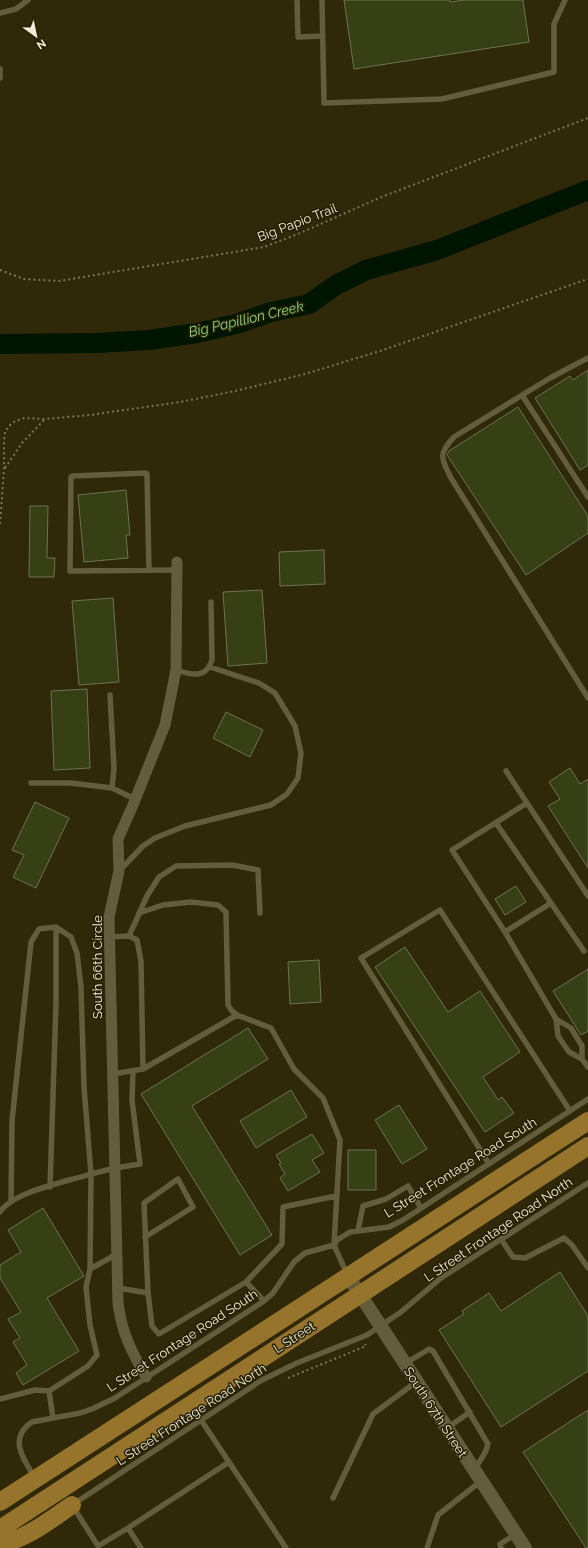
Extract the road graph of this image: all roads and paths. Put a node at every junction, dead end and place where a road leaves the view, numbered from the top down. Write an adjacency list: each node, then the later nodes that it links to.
1 (28, 0): 5 (lane)
2 (297, 0): 6 (lane)
3 (322, 0): 6 (lane)
4 (565, 0): 6 (lane)
5 (0, 13)
6 (323, 36)
7 (0, 69): 8 (lane)
8 (0, 78)
9 (588, 118): 10 (path, Big Papio Trail)
10 (0, 270)
11 (588, 279): 14 (path)
12 (588, 358): 13 (lane)
13 (522, 395): 16 (lane); 24 (lane)
14 (45, 419): 15 (path); 15 (path)
15 (4, 469): 17 (path)
16 (588, 497)
17 (0, 524)
18 (177, 566): 19 (lane); 22 (street, South 66th Circle)
19 (149, 570): 19 (lane)
20 (211, 602): 21 (lane)
21 (210, 667): 22 (lane); 31 (lane)
22 (176, 670): 28 (street, South 66th Circle)
23 (110, 695): 27 (lane)
24 (588, 698)
25 (506, 771): 29 (lane)
26 (31, 783): 27 (lane)
27 (112, 788): 28 (lane)
28 (135, 799): 31 (street, South 66th Circle)
29 (527, 803): 30 (lane); 32 (lane)
30 (496, 823): 33 (lane); 37 (lane)
31 (119, 871): 39 (street, South 66th Circle)
32 (588, 896)
33 (551, 903): 37 (lane); 40 (lane)
34 (139, 913): 35 (lane); 38 (lane); 41 (lane)
35 (260, 914)
36 (56, 927): 54 (lane); 56 (lane); 58 (lane)
37 (505, 932): 42 (lane)
38 (129, 936): 39 (lane); 45 (lane)
39 (109, 937): 47 (street, South 66th Circle)
40 (584, 951)
41 (237, 1015): 45 (lane); 57 (lane)
42 (556, 1019): 43 (lane); 43 (lane)
43 (582, 1059): 44 (lane)
44 (588, 1066)
45 (143, 1069): 46 (lane)
46 (133, 1071): 47 (lane); 53 (lane)
47 (113, 1074): 53 (street, South 66th Circle)
48 (588, 1100): 49 (lane, L Street Frontage Road South)
49 (570, 1111): 52 (lane, L Street Frontage Road South); 52 (lane)
50 (588, 1121): 68 (main road, L Street)
51 (588, 1146): 72 (main road, L Street)
52 (489, 1164): 59 (lane, L Street Frontage Road South)
53 (115, 1168): 54 (lane); 65 (street, South 66th Circle)
54 (91, 1174): 56 (lane); 67 (lane)
55 (588, 1183): 63 (lane, L Street Frontage Road North)
56 (50, 1186): 58 (lane)
57 (336, 1196): 64 (lane); 69 (lane)
58 (11, 1202): 60 (lane)
59 (421, 1208): 61 (lane, L Street Frontage Road South); 61 (lane)
60 (0, 1212)
61 (358, 1230): 64 (lane, L Street Frontage Road South)
62 (145, 1237): 62 (lane); 71 (lane)
63 (501, 1239): 66 (lane); 74 (lane, L Street Frontage Road North)
64 (334, 1245): 68 (lane); 73 (lane, L Street Frontage Road South)
65 (117, 1254): 67 (lane); 70 (street, South 66th Circle)
66 (588, 1268)
67 (90, 1269): 80 (lane)
68 (348, 1276): 72 (street, South 67th Street); 88 (main road, L Street)
69 (246, 1282): 71 (lane); 73 (lane)
70 (118, 1288): 71 (lane); 77 (street, South 66th Circle)
71 (148, 1293)
72 (359, 1294): 74 (street, South 67th Street); 93 (main road, L Street)
73 (264, 1301): 77 (lane, L Street Frontage Road South)
74 (380, 1327): 75 (lane, L Street Frontage Road North); 76 (street, South 67th Street)
75 (362, 1338): 78 (path); 84 (lane, L Street Frontage Road North)
76 (410, 1361): 79 (street, South 67th Street); 82 (lane)
77 (146, 1377): 83 (lane, L Street Frontage Road South)
78 (285, 1379)
79 (416, 1382): 85 (street, South 67th Street); 89 (lane)
80 (49, 1391): 81 (lane); 83 (lane)
81 (0, 1399)
82 (470, 1412): 85 (lane); 87 (lane)
83 (53, 1418): 88 (lane, L Street Frontage Road South)
84 (201, 1420): 86 (lane); 91 (lane, L Street Frontage Road North)
85 (447, 1428): 87 (street, South 67th Street)
86 (229, 1462): 92 (lane); 98 (lane)
87 (477, 1475): 94 (street, South 67th Street); 99 (lane)
88 (36, 1479): 90 (main road, L Street)
89 (333, 1498)
90 (0, 1502)
91 (72, 1505): 95 (main road); 96 (lane)
92 (128, 1528): 96 (lane); 97 (lane)
93 (0, 1529)
94 (516, 1534): 100 (lane); 101 (street, South 67th Street)
95 (0, 1544)
96 (99, 1547)
97 (141, 1548)
98 (286, 1548)
99 (427, 1548)
100 (502, 1548)
101 (525, 1548)

